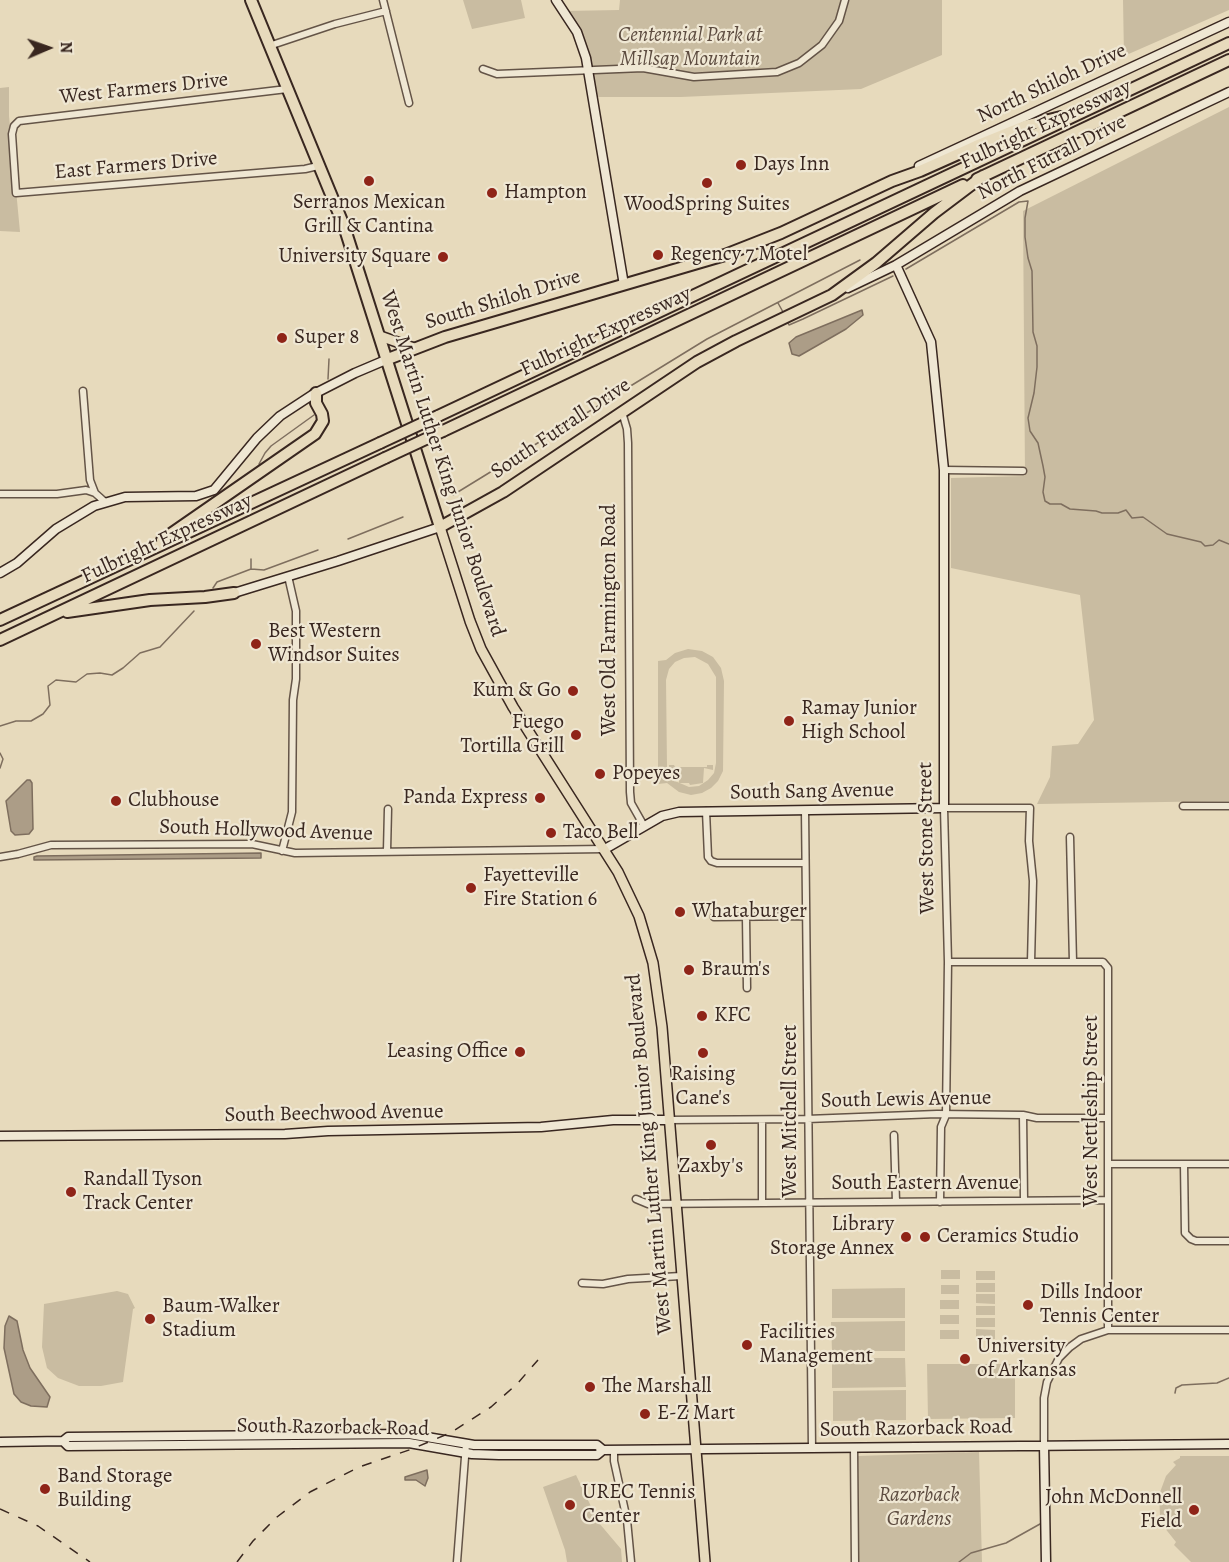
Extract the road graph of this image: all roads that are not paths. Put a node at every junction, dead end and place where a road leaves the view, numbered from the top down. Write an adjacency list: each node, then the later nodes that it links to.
1 (251, 0): 8 (highway, West Martin Luther King Junior Boulevard)
2 (384, 0): 5 (street)
3 (556, 0): 11 (street)
4 (845, 0): 11 (street)
5 (386, 11): 8 (street); 14 (street)
6 (1229, 22): 19 (street, North Shiloh Drive)
7 (1229, 43): 15 (highway, Fulbright Expressway)
8 (269, 46): 12 (highway, West Martin Luther King Junior Boulevard)
9 (1229, 60): 18 (highway, Fulbright Expressway)
10 (483, 69): 11 (street)
11 (589, 70): 21 (street)
12 (287, 89): 16 (street, West Farmers Drive); 17 (highway, West Martin Luther King Junior Boulevard)
13 (1229, 92): 20 (street, North Futrall Drive)
14 (409, 103)
15 (1087, 110): 19 (highway, South Shiloh Drive); 35 (highway, Fulbright Expressway, bridge)
16 (12, 134): 17 (street, East Farmers Drive)
17 (318, 166): 23 (highway, West Martin Luther King Junior Boulevard)
18 (983, 176): 22 (highway); 39 (highway, Fulbright Expressway, bridge)
19 (892, 181): 21 (highway, South Shiloh Drive)
20 (896, 265): 22 (street, South Futrall Drive); 29 (street, West Stone Street)
21 (624, 285): 24 (highway, South Shiloh Drive)
22 (832, 295): 28 (highway, South Futrall Drive)
23 (380, 336): 24 (main road); 25 (highway, West Martin Luther King Junior Boulevard)
24 (414, 348): 25 (highway, South Shiloh Drive)
25 (388, 359): 27 (street, South Shiloh Drive); 34 (highway, West Martin Luther King Junior Boulevard)
26 (84, 391): 31 (street)
27 (316, 393): 33 (street, South Shiloh Drive); 35 (highway)
28 (621, 412): 34 (highway, South Futrall Drive); 48 (street, West Old Farmington Road)
29 (944, 470): 30 (street); 44 (street, West Stone Street)
30 (1023, 471)
31 (95, 493): 32 (street); 33 (street)
32 (0, 494)
33 (105, 502): 36 (street, South Shiloh Drive)
34 (440, 527): 37 (street, South Futrall Drive); 50 (main road, West Martin Luther King Junior Boulevard)
35 (139, 556): 40 (highway, Fulbright Expressway)
36 (0, 573)
37 (288, 576): 38 (street, South Futrall Drive); 51 (street)
38 (234, 593): 39 (highway)
39 (55, 614): 41 (highway, Fulbright Expressway)
40 (0, 620)
41 (0, 640)
42 (1183, 806): 43 (street)
43 (1229, 806)
44 (944, 808): 46 (street, South Sang Avenue); 58 (street, West Stone Street); 59 (street, South Sang Avenue)
45 (388, 809): 52 (street)
46 (805, 810): 47 (street, South Sang Avenue); 54 (street, West Mitchell Street)
47 (706, 811): 48 (street, South Sang Avenue); 54 (street)
48 (644, 826): 50 (street, South Sang Avenue)
49 (1070, 837): 60 (street)
50 (605, 849): 52 (street, South Hollywood Avenue); 66 (main road, West Martin Luther King Junior Boulevard)
51 (282, 851): 52 (street, South Hollywood Avenue); 53 (street, South Hollywood Avenue)
52 (387, 851)
53 (0, 857)
54 (805, 863): 55 (street, West Mitchell Street)
55 (806, 916): 57 (street); 65 (street, West Mitchell Street)
56 (714, 917): 57 (street)
57 (746, 917): 61 (street)
58 (948, 962): 59 (street); 62 (street, West Stone Street)
59 (1031, 962): 60 (street)
60 (1073, 962): 64 (street, West Nettleship Street)
61 (747, 988)
62 (946, 1115): 63 (street, South Lewis Avenue); 65 (street, South Lewis Avenue); 78 (street, West Stone Street)
63 (1023, 1115): 64 (street, South Lewis Avenue); 74 (street)
64 (1108, 1118): 70 (street, West Nettleship Street)
65 (807, 1119): 67 (street, South Lewis Avenue); 76 (street, West Mitchell Street)
66 (668, 1120): 67 (street, South Lewis Avenue); 69 (street, South Beechwood Avenue); 79 (main road, West Martin Luther King Junior Boulevard)
67 (762, 1120): 80 (street)
68 (894, 1135): 77 (street)
69 (0, 1136)
70 (1108, 1164): 71 (street); 75 (street, West Nettleship Street)
71 (1184, 1164): 72 (street); 81 (street)
72 (1229, 1164)
73 (636, 1199): 79 (street, South Eastern Avenue)
74 (1024, 1200): 75 (street, South Eastern Avenue); 78 (street, South Eastern Avenue)
75 (1108, 1200): 84 (street, West Nettleship Street)
76 (808, 1202): 77 (street, South Eastern Avenue); 80 (street, South Eastern Avenue); 90 (street, West Mitchell Street)
77 (896, 1202): 78 (street, South Eastern Avenue)
78 (940, 1202)
79 (675, 1203): 80 (street, South Eastern Avenue); 82 (main road, West Martin Luther King Junior Boulevard)
80 (762, 1203)
81 (1229, 1241)
82 (681, 1276): 83 (street); 92 (main road, West Martin Luther King Junior Boulevard)
83 (582, 1283)
84 (1108, 1330): 85 (street); 88 (street)
85 (1229, 1330)
86 (0, 1442): 89 (street, South Razorback Road)
87 (1229, 1444): 88 (street, South Razorback Road)
88 (1044, 1445): 91 (street, South Razorback Road); 98 (street)
89 (466, 1448): 93 (street, South Razorback Road); 94 (street)
90 (812, 1448): 91 (street, South Razorback Road); 92 (street, South Razorback Road)
91 (854, 1448): 97 (street)
92 (695, 1449): 93 (street, South Razorback Road); 96 (main road, West Martin Luther King Junior Boulevard)
93 (614, 1450): 95 (street)
94 (457, 1562)
95 (631, 1562)
96 (705, 1562)
97 (855, 1562)
98 (1046, 1562)

